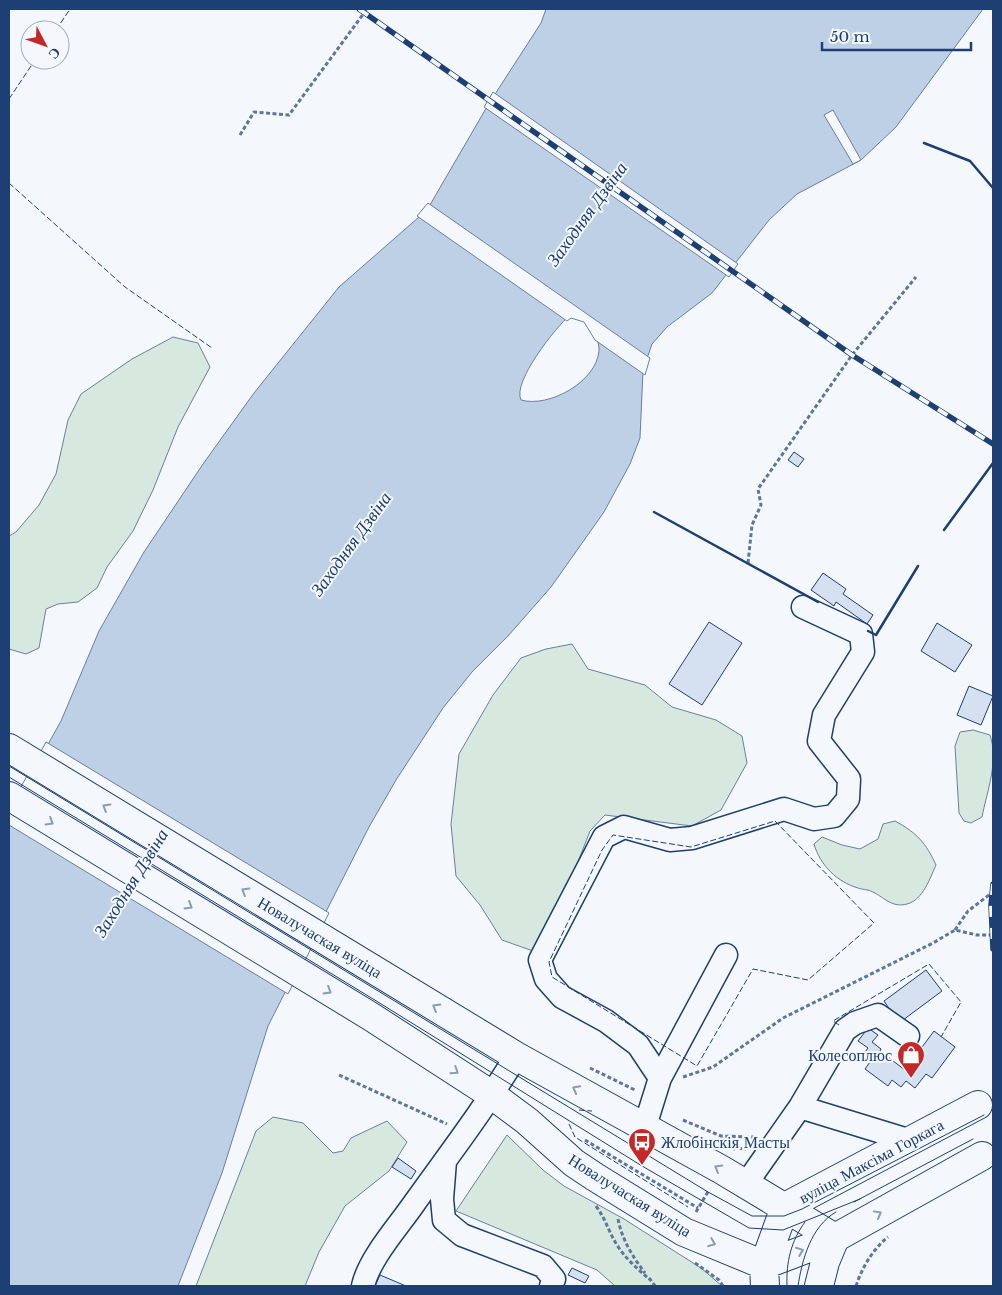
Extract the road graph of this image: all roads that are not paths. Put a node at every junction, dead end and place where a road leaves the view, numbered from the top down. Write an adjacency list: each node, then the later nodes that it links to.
1 (803, 607): 7 (lane)
2 (9, 748): 6 (main road, Новалучаская вуліца, one-way to 2)
3 (9, 796): 8 (main road, Новалучаская вуліца, one-way to 8)
4 (726, 955): 7 (lane)
5 (908, 1036): 10 (lane)
6 (516, 1056): 8 (lane); 11 (main road, Новалучаская вуліца, one-way to 6)
7 (660, 1078): 11 (lane)
8 (492, 1095): 14 (lane); 18 (main road, Новалучаская вуліца, one-way to 18)
9 (978, 1105): 12 (main road, вуліца Максіма Горкага)
10 (800, 1107): 12 (lane); 15 (lane)
11 (645, 1126): 15 (main road, Новалучаская вуліца, one-way to 11)
12 (911, 1141): 16 (main road, вуліца Максіма Горкага)
13 (982, 1156): 17 (main road, one-way to 13)
14 (445, 1160): 19 (lane); 20 (lane)
15 (746, 1184): 16 (main road, Новалучаская вуліца)
16 (785, 1207): 17 (main road, Новалучаская вуліца); 18 (main road, вуліца Максіма Горкага)
17 (835, 1238): 18 (main road, one-way to 17); 21 (main road)
18 (765, 1276)
19 (363, 1286)
20 (551, 1286)
21 (819, 1286)

